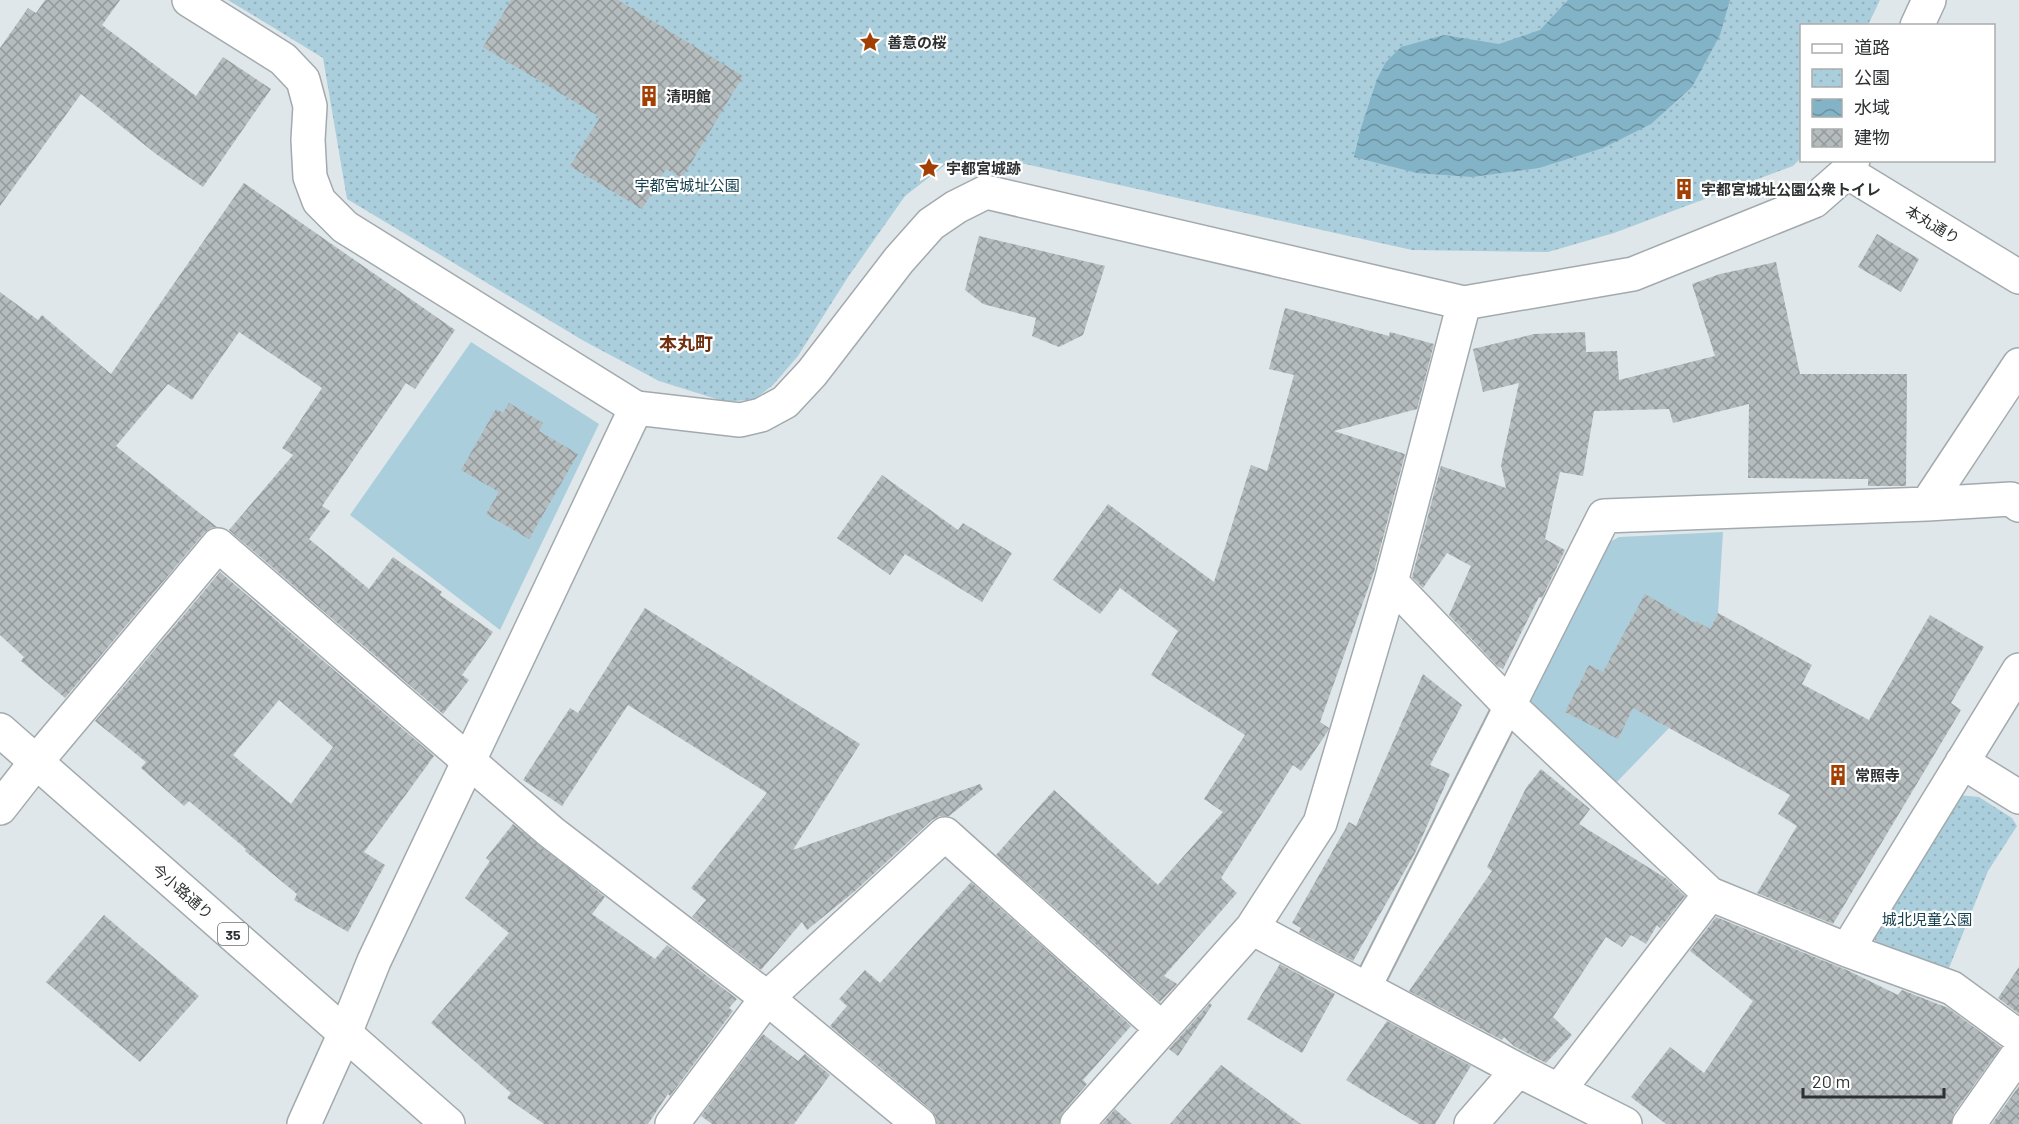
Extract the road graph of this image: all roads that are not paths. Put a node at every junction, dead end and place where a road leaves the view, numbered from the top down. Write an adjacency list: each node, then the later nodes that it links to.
1 (189, 0): 8 (street)
2 (1929, 0): 3 (street)
3 (1918, 24)
4 (1850, 166): 5 (street, 本丸通り); 6 (street)
5 (2019, 277)
6 (1464, 303): 8 (street); 11 (street)
7 (2019, 365): 9 (street)
8 (636, 408): 15 (street)
9 (1928, 504): 10 (street); 13 (street)
10 (2019, 505)
11 (1391, 582): 13 (street); 21 (street)
12 (2019, 670): 17 (street)
13 (1509, 705): 20 (street); 23 (lane)
14 (0, 729): 16 (street, 今小路通り / 35)
15 (469, 760): 16 (street); 24 (street); 26 (street)
16 (36, 762): 19 (street); 26 (street, 今小路通り / 35)
17 (1962, 762): 18 (street); 22 (street)
18 (2019, 796)
19 (0, 807)
20 (1710, 894): 22 (street); 30 (street)
21 (1252, 928): 23 (street); 25 (street)
22 (1847, 950): 27 (street)
23 (1366, 989): 29 (street)
24 (767, 998): 25 (street); 33 (street); 34 (street)
25 (1161, 1028): 35 (street)
26 (345, 1034): 31 (street); 32 (street, 今小路通り / 35)
27 (2019, 1037)
28 (2019, 1053): 38 (street)
29 (1518, 1070): 30 (street); 36 (street)
30 (1559, 1090): 37 (street)
31 (304, 1124)
32 (448, 1124)
33 (672, 1124)
34 (919, 1124)
35 (1077, 1124)
36 (1471, 1124)
37 (1625, 1124)
38 (1969, 1124)

